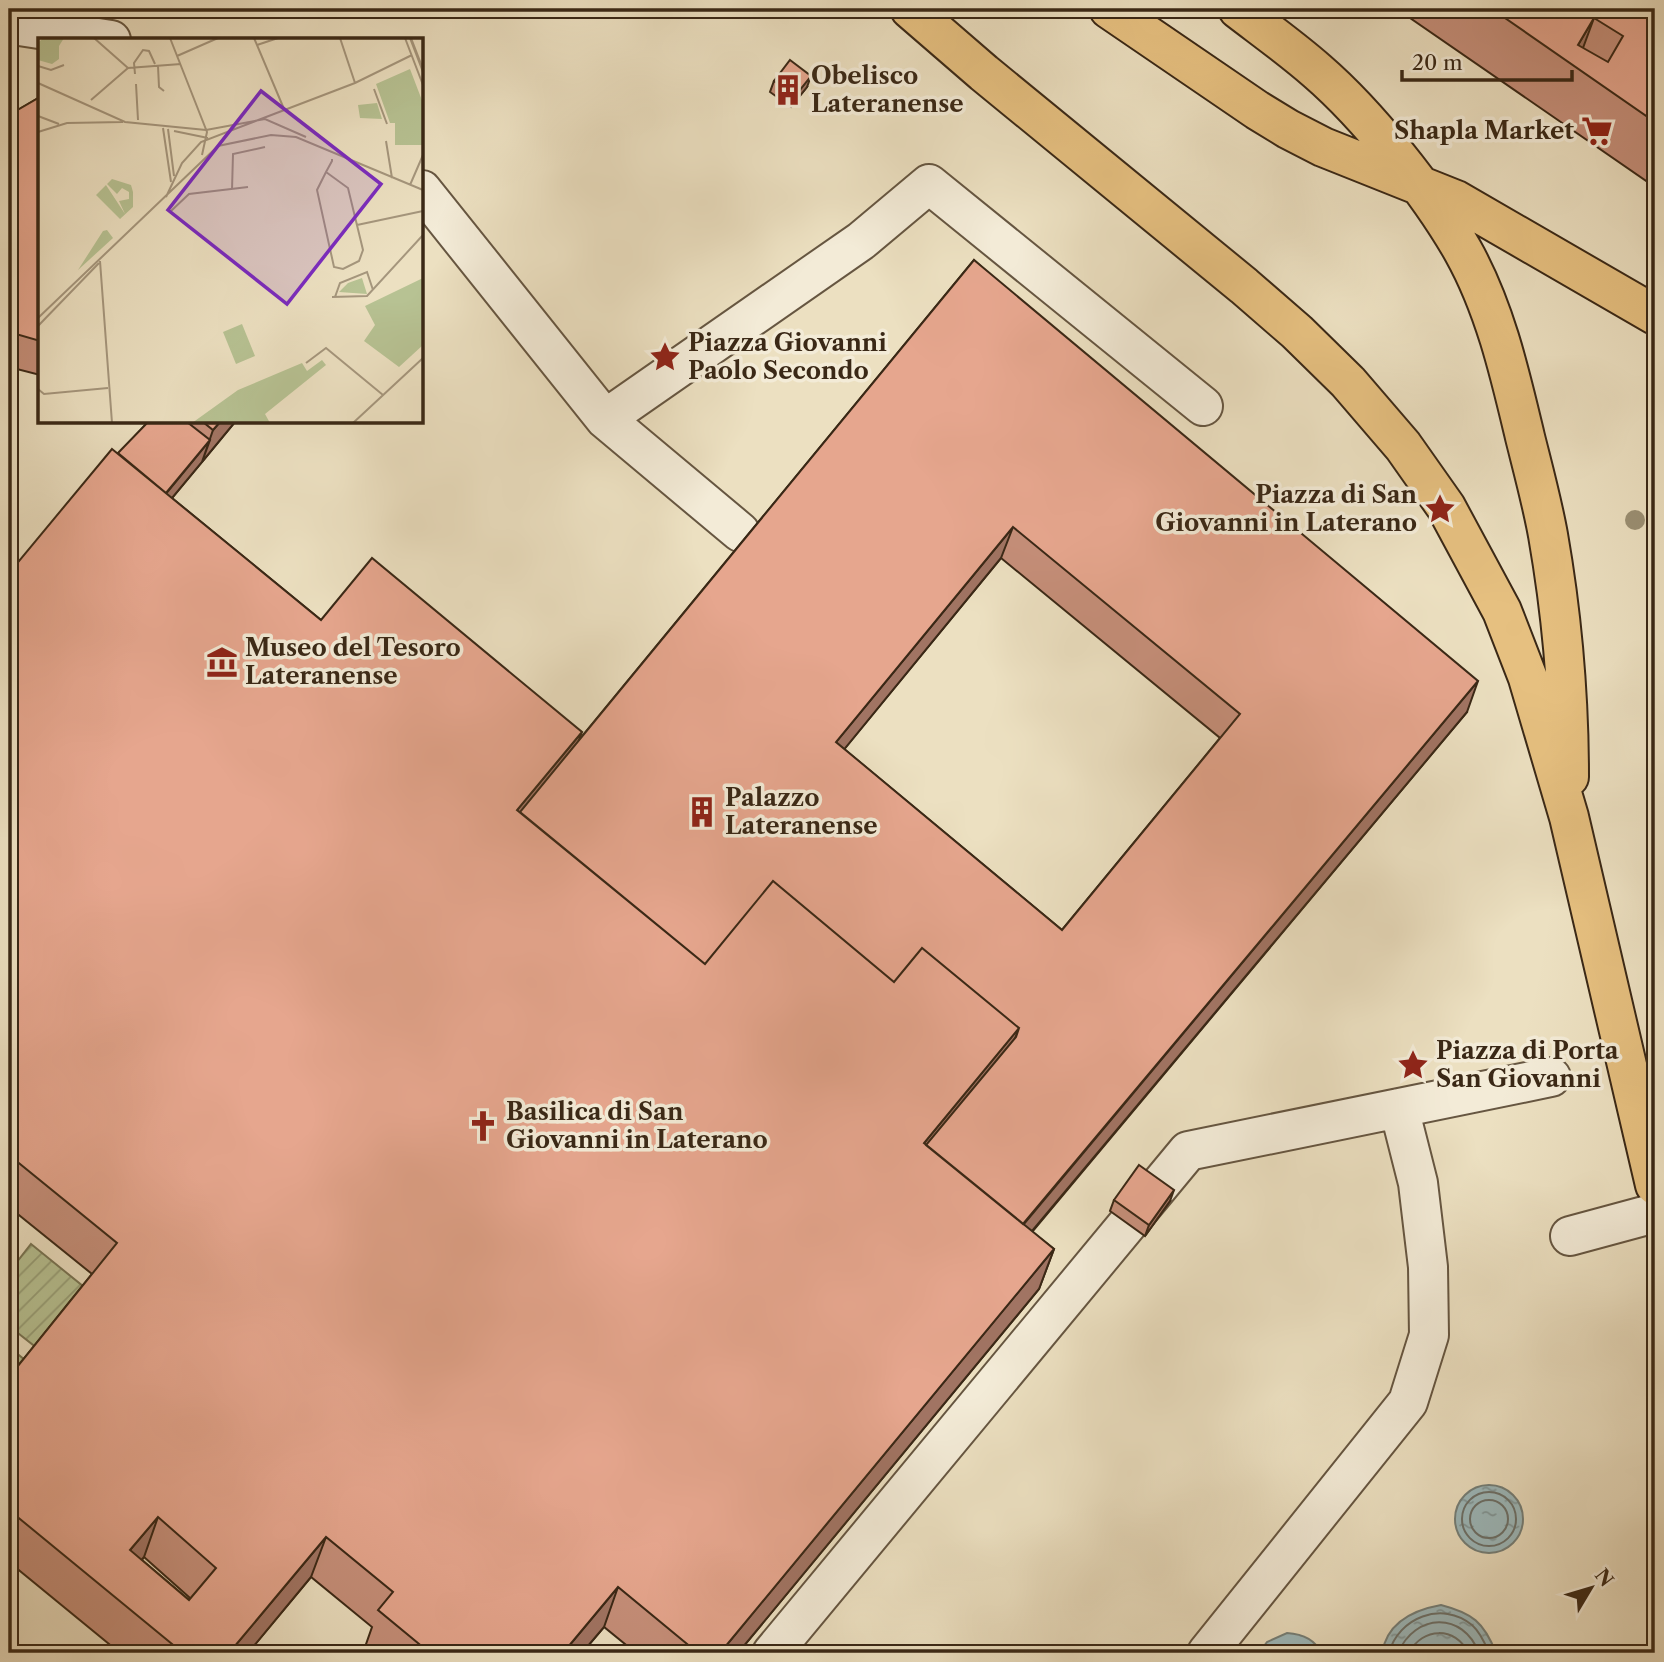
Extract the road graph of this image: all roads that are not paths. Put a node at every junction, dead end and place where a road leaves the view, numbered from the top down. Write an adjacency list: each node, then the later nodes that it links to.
1 (910, 9): 7 (main road)
2 (956, 9): 7 (main road)
3 (1109, 9): 8 (main road)
4 (1238, 9): 8 (main road)
5 (13, 25): 6 (street)
6 (98, 38)
7 (984, 73): 14 (main road)
8 (1417, 184): 10 (main road); 14 (main road)
9 (424, 193): 12 (street)
10 (1655, 315)
11 (1203, 406): 12 (street)
12 (605, 419): 13 (street)
13 (740, 532)
14 (1569, 817): 17 (main road)
15 (1551, 1077): 16 (street)
16 (1398, 1108): 20 (street); 21 (street)
17 (1655, 1185)
18 (1655, 1213): 19 (street)
19 (1570, 1236)
20 (772, 1653)
21 (1207, 1653)

